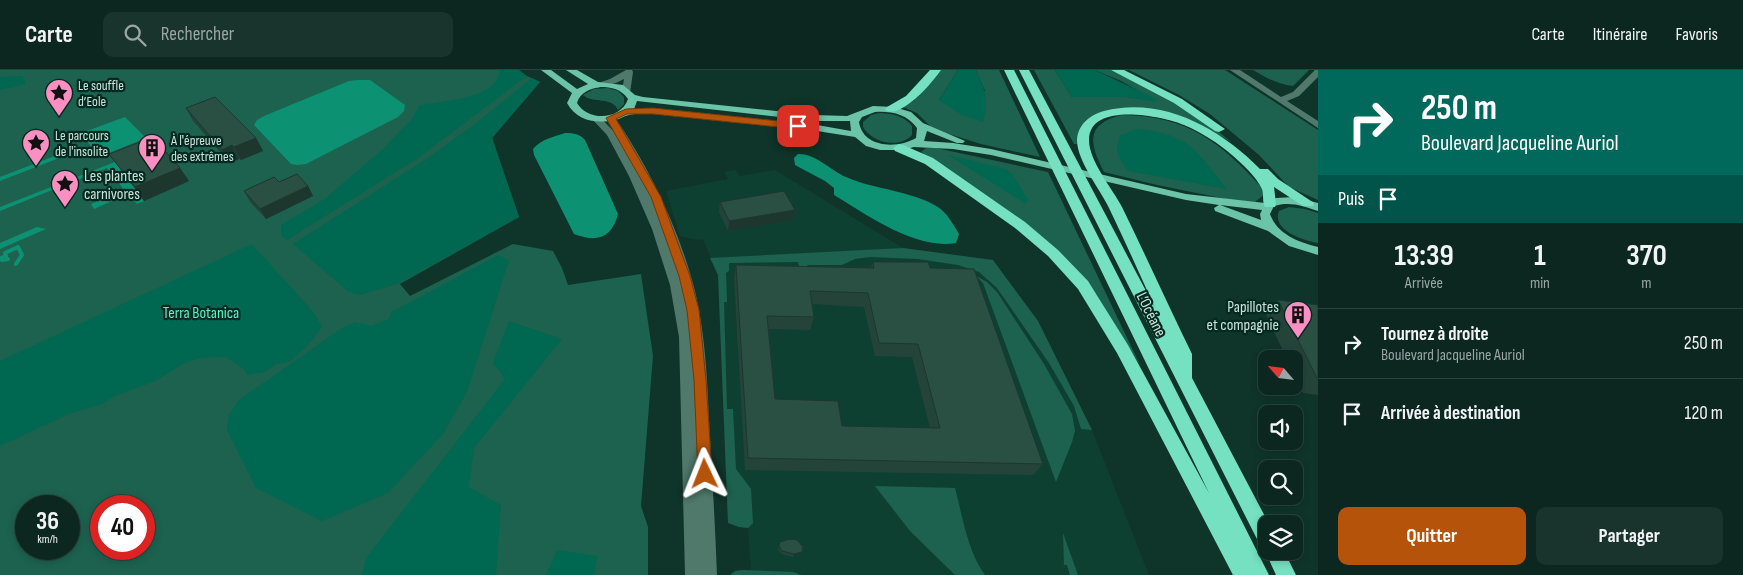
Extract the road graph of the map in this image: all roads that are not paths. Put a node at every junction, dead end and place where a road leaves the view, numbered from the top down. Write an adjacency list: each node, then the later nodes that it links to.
1 (570, 70): 10 (main road)
2 (936, 70): 14 (highway)
3 (1009, 70): 36 (highway, L’Océane)
4 (1024, 70): 30 (highway, L’Océane)
5 (1116, 70): 26 (highway)
6 (1234, 70): 13 (street)
7 (546, 71): 11 (main road)
8 (630, 71): 10 (street); 12 (street)
9 (1318, 72): 13 (street)
10 (598, 85): 11 (main road); 12 (main road)
11 (577, 93): 18 (main road)
12 (629, 94): 15 (main road); 16 (main road)
13 (1280, 100): 19 (street)
14 (891, 109): 16 (main road); 20 (main road)
15 (626, 112): 17 (main road); 21 (main road)
16 (857, 117): 21 (main road)
17 (611, 118): 18 (main road); 34 (street)
18 (597, 119): 33 (street)
19 (1318, 125)
20 (921, 126): 22 (main road); 24 (main road)
21 (860, 135): 23 (main road)
22 (915, 144): 23 (main road); 24 (main road)
23 (899, 148): 35 (highway)
24 (991, 152): 25 (main road)
25 (1186, 198): 27 (main road); 28 (main road)
26 (1313, 205): 27 (main road)
27 (1268, 206): 28 (main road); 30 (highway)
28 (1272, 228): 29 (main road)
29 (1318, 251)
30 (1186, 382): 31 (highway, L’Océane)
31 (1258, 522)
32 (1278, 560): 37 (highway)
33 (693, 575)
34 (709, 575)
35 (1243, 575)
36 (1259, 575)
37 (1286, 575)

